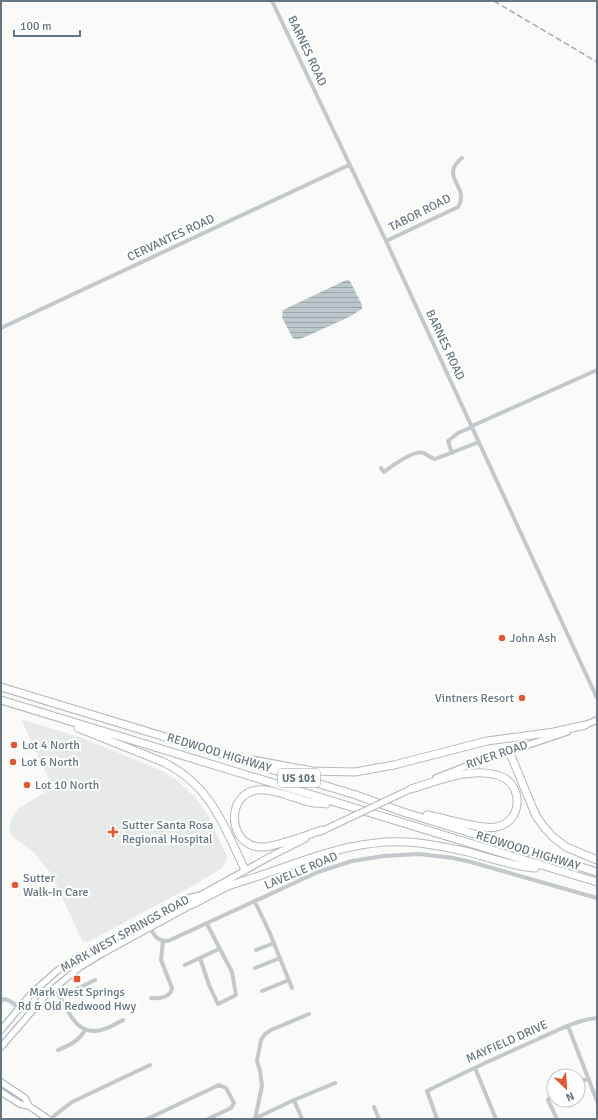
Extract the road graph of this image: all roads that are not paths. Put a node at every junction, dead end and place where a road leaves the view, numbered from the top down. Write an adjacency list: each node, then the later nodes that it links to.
1 (272, 1): 3 (street, BARNES ROAD)
2 (462, 158): 4 (street, TABOR ROAD)
3 (349, 165): 4 (street, BARNES ROAD); 5 (street, CERVANTES ROAD)
4 (386, 241): 7 (street, BARNES ROAD)
5 (1, 328)
6 (597, 370): 7 (street)
7 (472, 427): 8 (street, BARNES ROAD); 9 (street)
8 (479, 442): 9 (street); 12 (street, BARNES ROAD)
9 (452, 453): 10 (street)
10 (381, 468)
11 (1, 687): 18 (highway, REDWOOD HIGHWAY / US 101)
12 (597, 698)
13 (1, 700): 14 (highway, REDWOOD HIGHWAY / US 101)
14 (54, 716): 21 (highway, REDWOOD HIGHWAY / US 101); 26 (highway)
15 (597, 720): 16 (main road, RIVER ROAD)
16 (585, 725): 17 (main road, RIVER ROAD); 18 (highway)
17 (509, 751): 19 (main road, RIVER ROAD); 24 (highway)
18 (213, 752): 22 (highway, REDWOOD HIGHWAY / US 101)
19 (411, 789): 20 (main road, RIVER ROAD); 22 (highway)
20 (398, 795): 23 (main road, MARK WEST SPRINGS ROAD, bridge)
21 (339, 804): 23 (highway); 25 (highway, REDWOOD HIGHWAY / US 101)
22 (403, 812): 27 (highway, REDWOOD HIGHWAY / US 101)
23 (322, 830): 26 (main road, MARK WEST SPRINGS ROAD)
24 (597, 860)
25 (549, 869): 28 (highway, REDWOOD HIGHWAY / US 101); 32 (highway)
26 (245, 870): 29 (main road, MARK WEST SPRINGS ROAD)
27 (597, 872)
28 (597, 882)
29 (201, 895): 32 (main road, MARK WEST SPRINGS ROAD); 33 (main road, MARK WEST SPRINGS ROAD)
30 (597, 898): 31 (street, LAVELLE ROAD)
31 (255, 902): 34 (street, LAVELLE ROAD); 37 (street)
32 (194, 904): 35 (main road, MARK WEST SPRINGS ROAD)
33 (147, 920): 35 (street); 52 (main road, MARK WEST SPRINGS ROAD)
34 (207, 924): 36 (street, LAVELLE ROAD); 38 (street)
35 (150, 928): 36 (street); 46 (main road, MARK WEST SPRINGS ROAD)
36 (163, 941): 50 (street)
37 (274, 943): 39 (street); 41 (street)
38 (219, 949): 40 (street); 40 (street)
39 (256, 950)
40 (200, 958): 42 (street)
41 (280, 958): 43 (street); 45 (street)
42 (185, 966)
43 (255, 968)
44 (95, 980): 49 (street)
45 (289, 980): 47 (street); 48 (street)
46 (54, 988): 49 (street); 59 (main road, MARK WEST SPRINGS ROAD)
47 (292, 988)
48 (262, 991)
49 (61, 997): 58 (street)
50 (152, 998)
51 (1, 1000): 52 (street)
52 (18, 1008): 57 (main road, MARK WEST SPRINGS ROAD)
53 (309, 1014): 75 (street)
54 (597, 1018): 56 (street, MAYFIELD DRIVE)
55 (123, 1020): 58 (street)
56 (568, 1026): 62 (street, MAYFIELD DRIVE); 64 (street)
57 (1, 1030)
58 (85, 1030): 60 (street)
59 (1, 1047)
60 (58, 1050)
61 (150, 1066): 76 (street)
62 (475, 1068): 81 (street, MAYFIELD DRIVE); 82 (street)
63 (1, 1078): 68 (main road)
64 (589, 1079): 65 (street); 71 (street)
65 (586, 1080)
66 (1, 1082): 68 (main road)
67 (335, 1083): 70 (street)
68 (7, 1086): 72 (main road)
69 (1, 1092): 72 (main road)
70 (294, 1100): 75 (street); 79 (street)
71 (597, 1101)
72 (29, 1106): 76 (main road)
73 (374, 1107): 80 (street)
74 (552, 1108): 83 (street)
75 (256, 1118)
76 (49, 1119)
77 (147, 1119): 78 (street)
78 (208, 1119)
79 (302, 1119)
80 (379, 1119)
81 (437, 1119)
82 (496, 1119)
83 (557, 1119)

